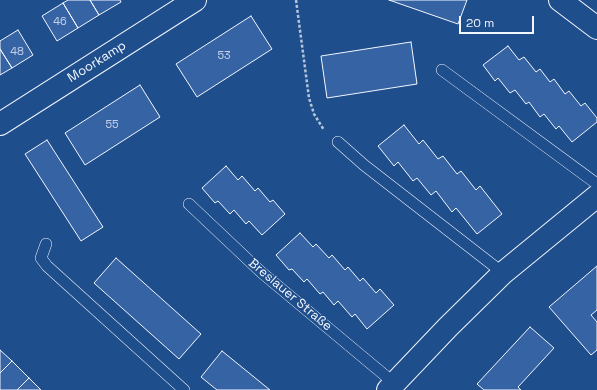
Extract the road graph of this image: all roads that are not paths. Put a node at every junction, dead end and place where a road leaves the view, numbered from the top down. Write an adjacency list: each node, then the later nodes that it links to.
1 (195, 0): 5 (street, Moorkamp)
2 (560, 0): 3 (street)
3 (597, 28)
4 (442, 70): 7 (lane)
5 (0, 124)
6 (338, 142): 11 (lane)
7 (597, 184)
8 (597, 196): 11 (street, Breslauer Straße)
9 (189, 204): 12 (lane, Breslauer Straße)
10 (46, 244): 13 (lane)
11 (504, 273): 12 (street, Breslauer Straße)
12 (391, 386)
13 (184, 390)

